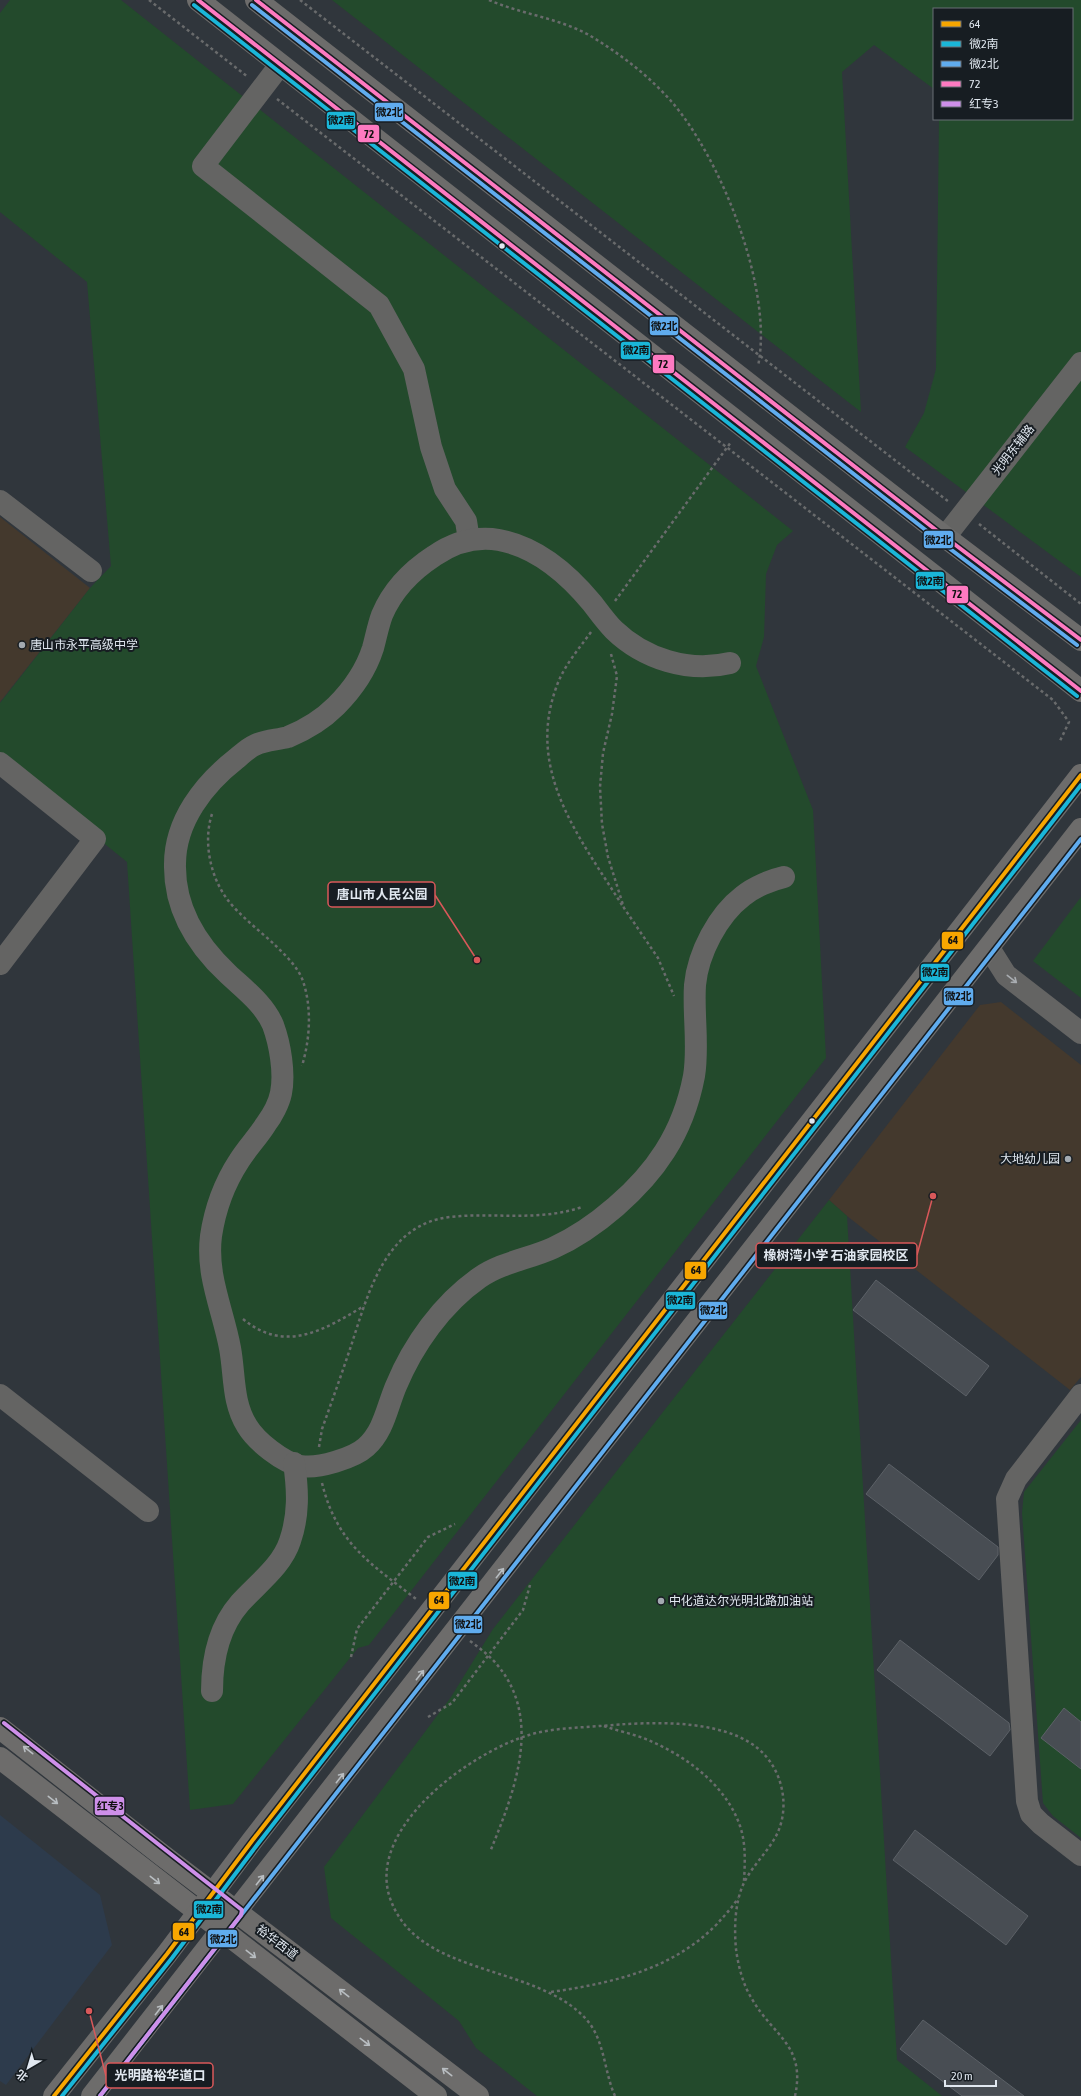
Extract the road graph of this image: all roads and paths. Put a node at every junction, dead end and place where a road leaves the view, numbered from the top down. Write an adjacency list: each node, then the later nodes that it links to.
1 (149, 0): 7 (path)
2 (198, 0): 6 (main road)
3 (256, 0): 13 (main road)
4 (300, 0): 12 (path)
5 (489, 0): 9 (path)
6 (280, 65): 7 (street); 22 (main road)
7 (262, 88): 14 (street); 23 (path)
8 (1081, 363): 12 (street, 光明东辅路)
9 (757, 369)
10 (733, 439): 16 (path)
11 (0, 501): 15 (street)
12 (964, 513): 13 (street, 光明东辅路); 17 (path)
13 (945, 537): 19 (main road)
14 (469, 540): 21 (street); 42 (street)
15 (91, 571)
16 (613, 603)
17 (1081, 604)
18 (594, 629): 29 (path)
19 (1081, 640)
20 (610, 648): 29 (path)
21 (730, 663)
22 (1081, 690)
23 (1060, 743)
24 (0, 763): 31 (street)
25 (1081, 775): 59 (main road)
26 (212, 812): 35 (path)
27 (1081, 829): 30 (main road)
28 (784, 877): 42 (street)
29 (624, 908): 32 (path)
30 (989, 948): 33 (street); 34 (street, one-way to 34); 60 (main road, one-way to 30)
31 (0, 964)
32 (675, 1000)
33 (1081, 1015)
34 (1081, 1033)
35 (302, 1069)
36 (584, 1207): 37 (path)
37 (364, 1306): 38 (path); 41 (path)
38 (239, 1314)
39 (1081, 1395): 58 (street)
40 (0, 1396): 44 (street)
41 (319, 1450)
42 (294, 1462): 52 (street)
43 (321, 1478): 46 (path)
44 (148, 1511)
45 (455, 1524): 46 (path)
46 (393, 1582): 48 (path); 51 (path)
47 (530, 1585): 50 (path)
48 (417, 1600)
49 (465, 1637): 50 (path)
50 (489, 1656): 53 (path); 57 (path)
51 (351, 1657)
52 (212, 1691)
53 (428, 1717)
54 (602, 1726): 63 (path); 63 (path); 69 (path)
55 (0, 1728): 59 (main road, 裕华西道, one-way to 55)
56 (0, 1758): 61 (main road, 裕华西道, one-way to 61)
57 (490, 1852)
58 (1081, 1855)
59 (212, 1893): 60 (main road, 裕华西道); 61 (main road)
60 (236, 1911): 62 (main road); 67 (main road, 裕华西道, one-way to 60)
61 (198, 1913): 62 (main road, 裕华西道); 64 (main road)
62 (221, 1930): 65 (main road, one-way to 62); 66 (main road, 裕华西道, one-way to 66)
63 (550, 1992): 68 (path)
64 (54, 2096)
65 (92, 2096)
66 (436, 2096)
67 (478, 2096)
68 (615, 2096)
69 (795, 2096)

